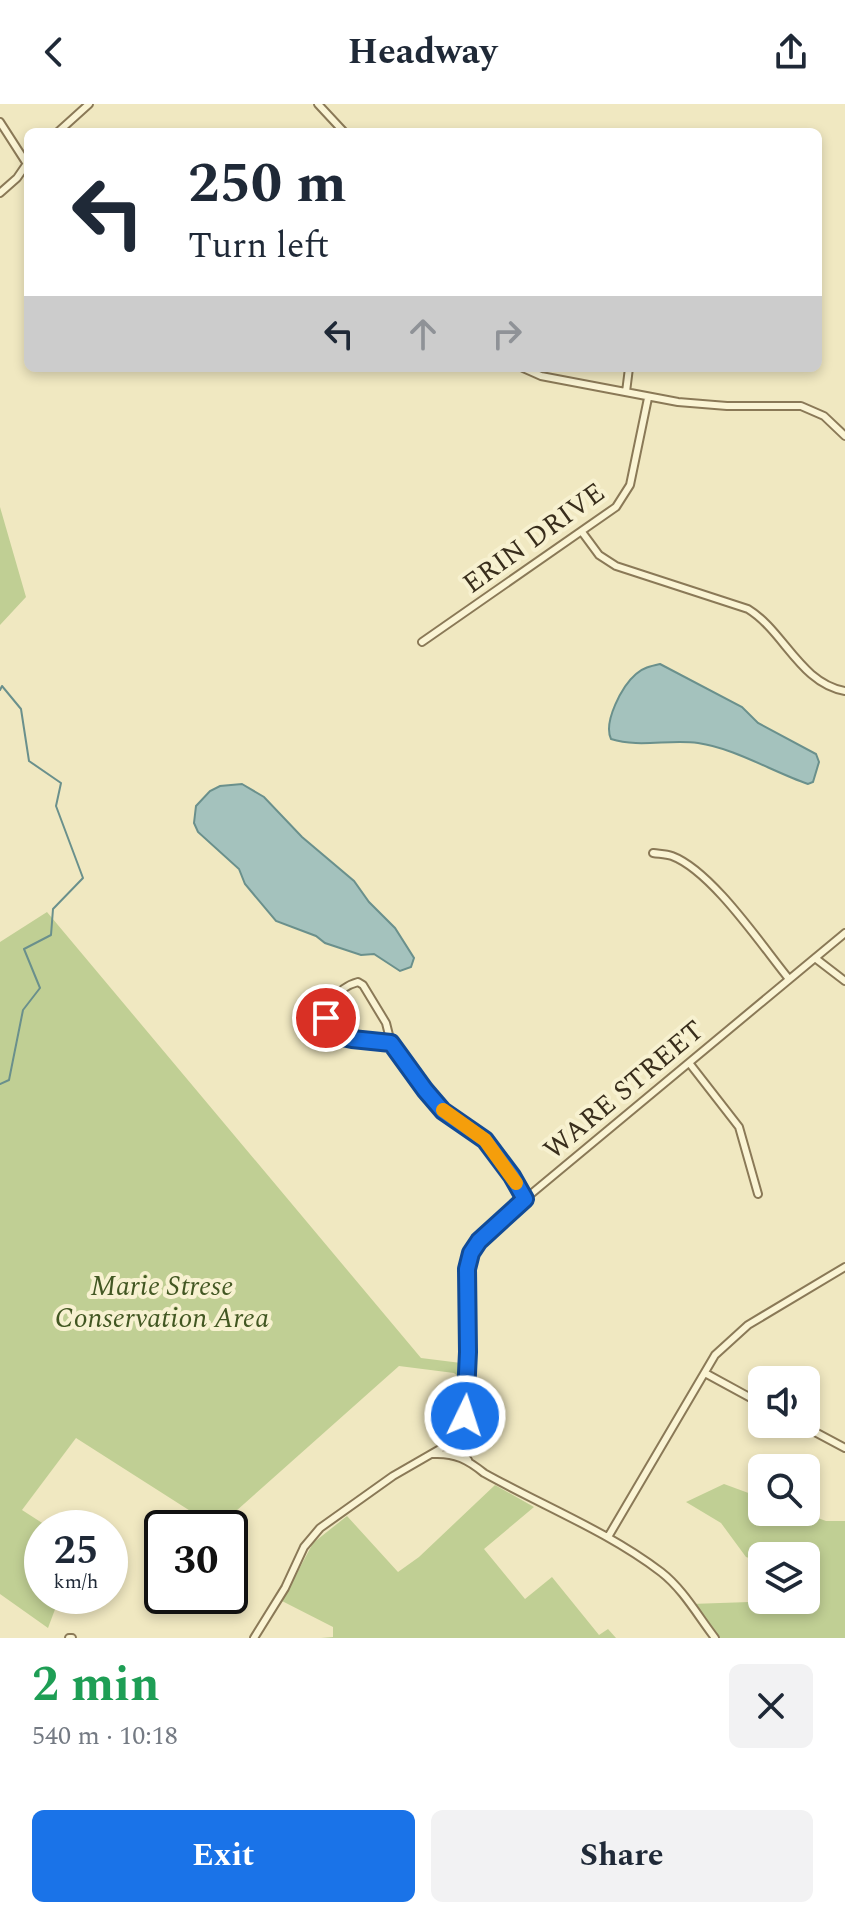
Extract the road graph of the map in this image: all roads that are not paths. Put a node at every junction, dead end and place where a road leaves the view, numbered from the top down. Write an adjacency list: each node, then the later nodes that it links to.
1 (89, 104): 4 (street)
2 (318, 104): 5 (street)
3 (0, 122): 6 (street)
4 (62, 128)
5 (340, 128)
6 (24, 158)
7 (24, 168): 8 (street)
8 (0, 193)
9 (532, 372): 11 (street)
10 (628, 372): 11 (street)
11 (626, 392): 12 (street)
12 (648, 398): 13 (street); 14 (street, ERIN DRIVE)
13 (845, 436)
14 (582, 532): 15 (street, ERIN DRIVE); 16 (street)
15 (422, 642)
16 (845, 691)
17 (653, 853): 20 (street)
18 (845, 933): 19 (street, WARE STREET)
19 (815, 958): 20 (street, WARE STREET); 21 (street)
20 (789, 979): 23 (street, WARE STREET)
21 (845, 981)
22 (391, 1043): 22 (street); 25 (street)
23 (690, 1064): 24 (street); 25 (street, WARE STREET)
24 (758, 1194)
25 (525, 1199): 30 (street, WARE STREET)
26 (845, 1267): 27 (street)
27 (705, 1373): 28 (street); 34 (street)
28 (748, 1396)
29 (820, 1435): 31 (street)
30 (452, 1442): 32 (street); 33 (street)
31 (845, 1448)
32 (432, 1455): 33 (street); 35 (street)
33 (471, 1462): 34 (street)
34 (608, 1537): 36 (street)
35 (254, 1638)
36 (715, 1638)

